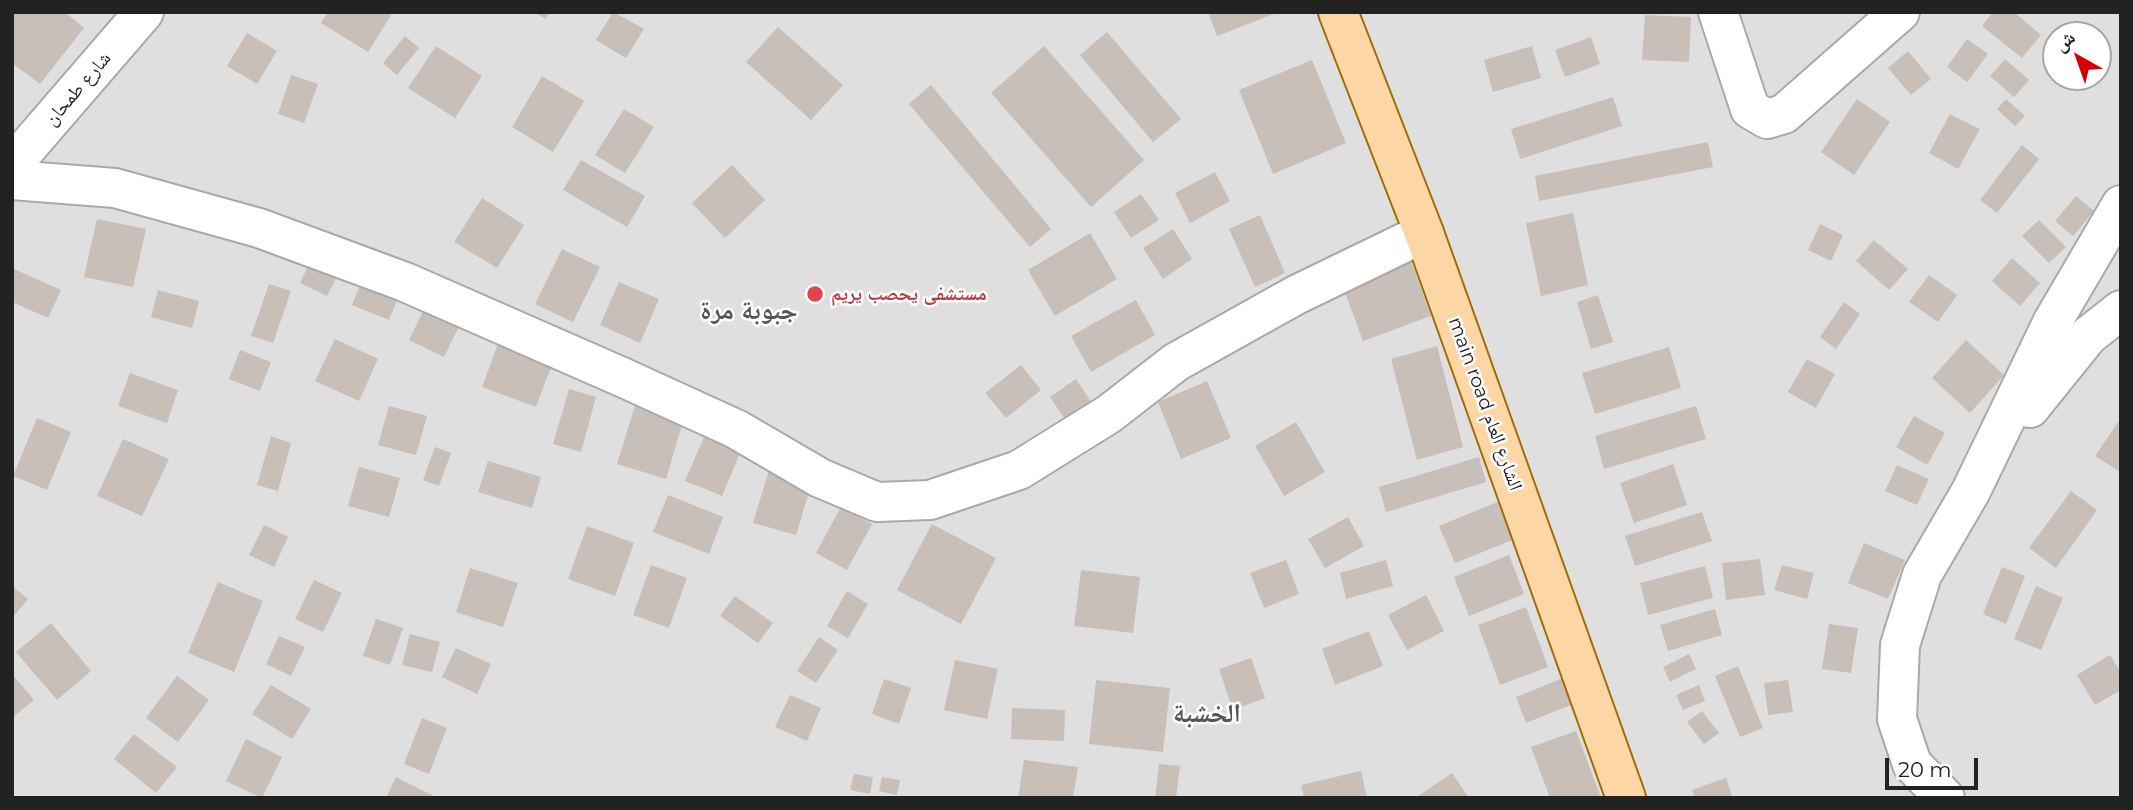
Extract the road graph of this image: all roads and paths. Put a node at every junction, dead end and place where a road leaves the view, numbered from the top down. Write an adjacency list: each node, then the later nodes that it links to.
1 (144, 12): 5 (street, شارع طمحان)
2 (1338, 12): 8 (main road, main road الشارع العام)
3 (1718, 12): 4 (street)
4 (1900, 12)
5 (12, 165)
6 (12, 180): 8 (street)
7 (2121, 205): 10 (street)
8 (1424, 233): 11 (main road, main road الشارع العام)
9 (2121, 310): 10 (street)
10 (1971, 491): 12 (street)
11 (1626, 798)
12 (1945, 798)

